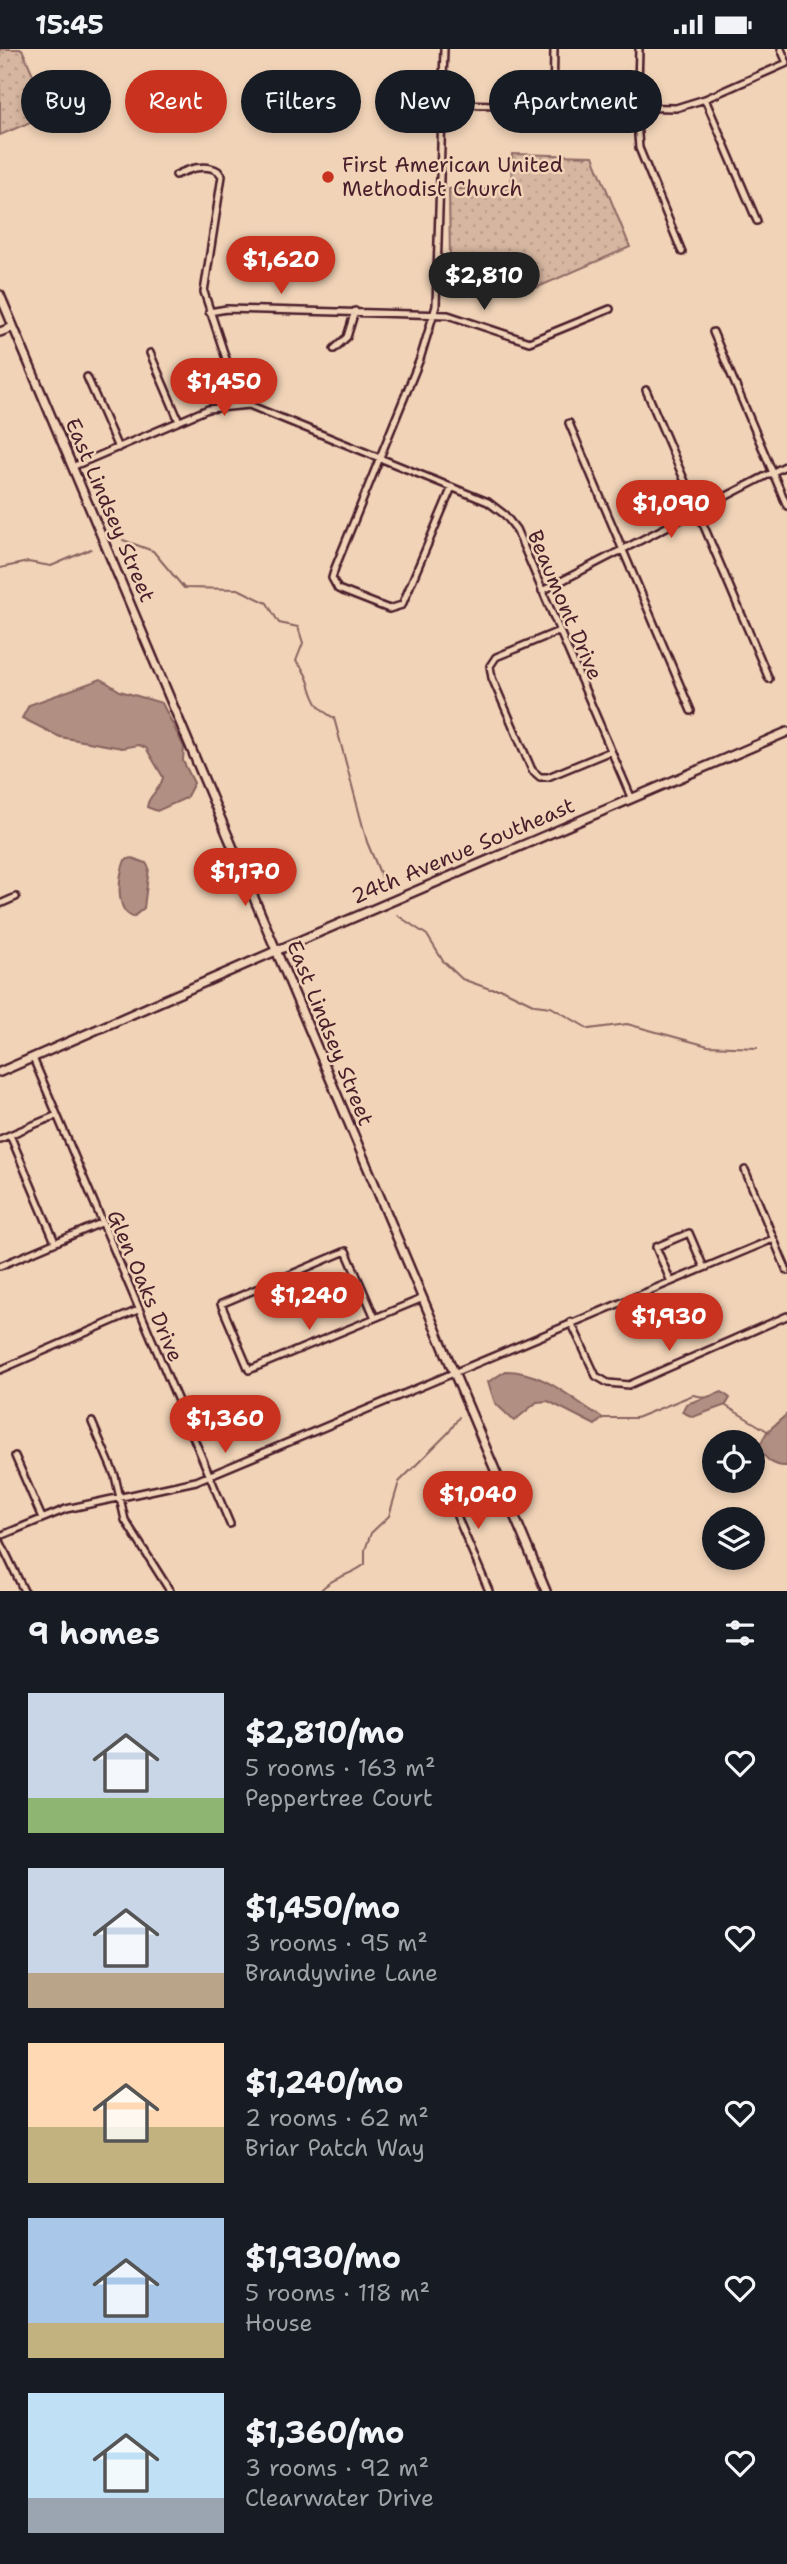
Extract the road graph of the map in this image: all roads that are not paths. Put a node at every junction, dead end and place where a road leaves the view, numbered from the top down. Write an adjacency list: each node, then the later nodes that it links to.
1 (444, 49): 6 (street)
2 (554, 49): 7 (street)
3 (639, 49): 8 (street)
4 (781, 49): 5 (street)
5 (787, 63): 9 (street)
6 (443, 70)
7 (554, 70)
8 (639, 70)
9 (705, 99): 10 (street); 14 (street)
10 (662, 108)
11 (441, 133): 20 (street)
12 (640, 133): 15 (street)
13 (176, 175): 19 (street)
14 (757, 221)
15 (682, 252)
16 (0, 295): 21 (street, East Lindsey Street)
17 (610, 309): 20 (street)
18 (355, 311): 19 (street); 20 (street); 24 (street)
19 (209, 312): 28 (street)
20 (434, 314): 32 (street)
21 (13, 327): 22 (street); 34 (street, East Lindsey Street)
22 (0, 332)
23 (713, 332): 35 (street)
24 (334, 349)
25 (150, 353): 29 (street)
26 (87, 377): 31 (street)
27 (646, 390): 38 (street)
28 (234, 404): 29 (street); 32 (street, Beaumont Drive)
29 (179, 421): 31 (street)
30 (569, 423): 39 (street)
31 (117, 448): 34 (street)
32 (379, 456): 36 (street, Beaumont Drive); 36 (street)
33 (787, 465): 35 (street)
34 (72, 467): 49 (street, East Lindsey Street)
35 (773, 472): 37 (street); 38 (street)
36 (452, 487): 40 (street, Beaumont Drive)
37 (787, 506)
38 (698, 511): 39 (street); 42 (street)
39 (623, 550): 40 (street); 43 (street)
40 (542, 591): 41 (street, Beaumont Drive)
41 (559, 631): 45 (street, Beaumont Drive); 45 (street)
42 (769, 679)
43 (691, 711)
44 (787, 732): 46 (street, 24th Avenue Southeast)
45 (611, 751): 46 (street, Beaumont Drive)
46 (631, 797): 49 (street, 24th Avenue Southeast)
47 (16, 897): 48 (street)
48 (0, 904)
49 (278, 950): 50 (street, 24th Avenue Southeast); 63 (street, East Lindsey Street)
50 (33, 1058): 51 (street, 24th Avenue Southeast); 52 (street, Glen Oaks Drive)
51 (0, 1072)
52 (57, 1115): 53 (street); 56 (street, Glen Oaks Drive)
53 (10, 1135): 54 (street); 58 (street)
54 (0, 1139)
55 (744, 1170): 57 (street)
56 (101, 1223): 58 (street); 64 (street, Glen Oaks Drive)
57 (774, 1239): 60 (street); 61 (street)
58 (55, 1242): 59 (street)
59 (0, 1266)
60 (704, 1268): 62 (street); 62 (street)
61 (787, 1271)
62 (671, 1282): 67 (street)
63 (421, 1299): 66 (street); 69 (street, East Lindsey Street)
64 (138, 1310): 68 (street); 72 (street, Glen Oaks Drive)
65 (787, 1316): 67 (street)
66 (375, 1318): 66 (street)
67 (571, 1322): 69 (street)
68 (0, 1370)
69 (453, 1374): 72 (street); 82 (street, East Lindsey Street)
70 (92, 1422): 74 (street)
71 (15, 1456): 75 (street)
72 (208, 1476): 74 (street); 76 (street, Glen Oaks Drive)
73 (440, 1495): 81 (street)
74 (120, 1498): 75 (street); 80 (street)
75 (42, 1518): 77 (street)
76 (230, 1524)
77 (0, 1536)
78 (0, 1541): 79 (street)
79 (24, 1591)
80 (170, 1591)
81 (489, 1591)
82 (546, 1591)

